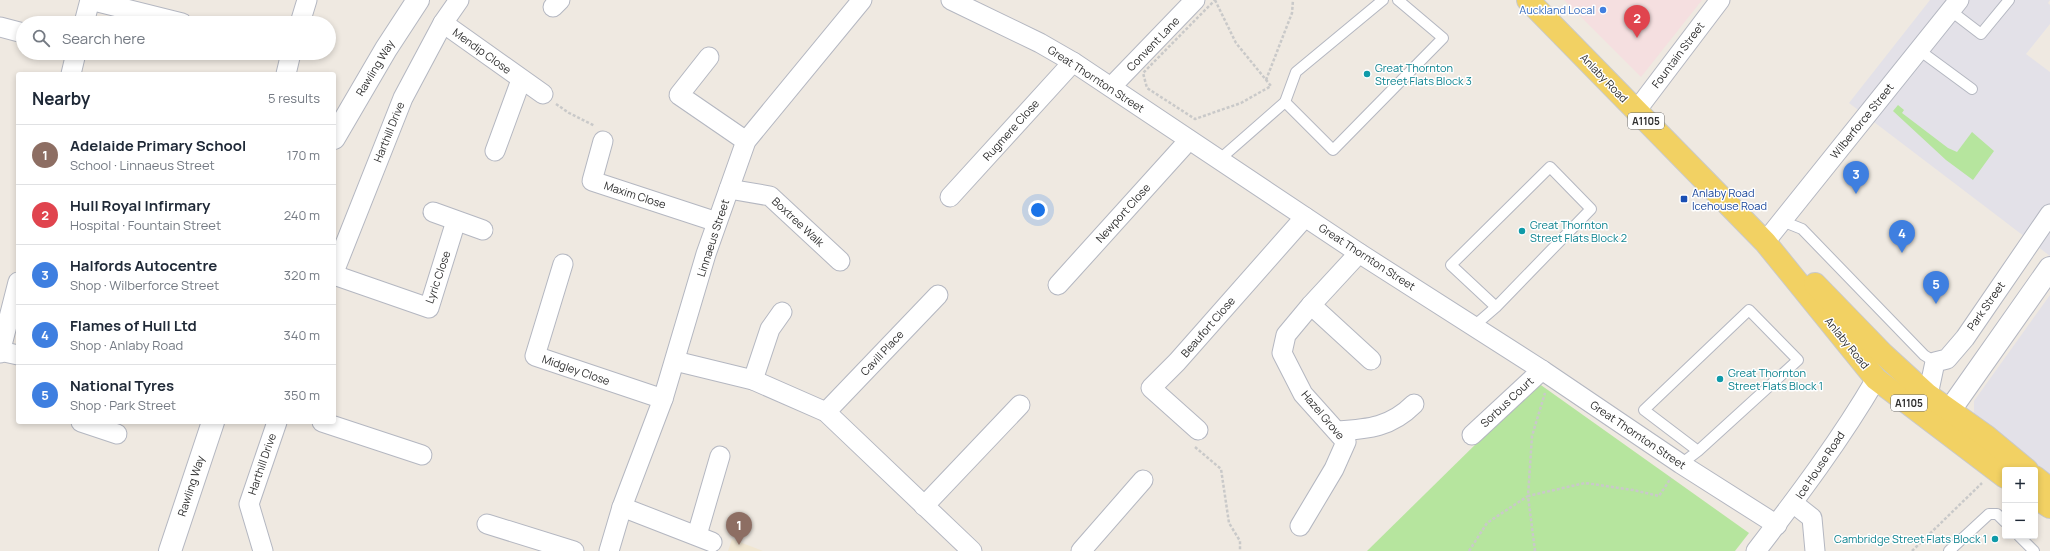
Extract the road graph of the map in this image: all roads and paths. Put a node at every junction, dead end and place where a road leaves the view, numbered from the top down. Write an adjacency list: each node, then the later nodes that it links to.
1 (90, 0): 16 (street); 17 (street)
2 (307, 0): 18 (street)
3 (418, 0): 36 (street, Rawling Way)
4 (459, 0): 19 (street, Harthill Drive)
5 (862, 0): 39 (street, Linnaeus Street)
6 (951, 0): 26 (street, Great Thornton Street)
7 (1195, 0): 31 (street, Convent Lane)
8 (1215, 0): 30 (path); 30 (path)
9 (1293, 0): 30 (path)
10 (1382, 0): 34 (lane)
11 (1398, 0): 34 (lane)
12 (1528, 0): 35 (main road, Anlaby Road / A1105)
13 (1720, 0): 35 (street, Fountain Street)
14 (2009, 0): 15 (lane)
15 (1955, 5): 22 (street, Wilberforce Street)
16 (86, 16)
17 (154, 16)
18 (302, 16)
19 (443, 23): 29 (street, Mendip Close); 55 (street, Harthill Drive)
20 (0, 27): 21 (street)
21 (16, 31)
22 (1919, 50): 32 (lane); 48 (street, Wilberforce Street)
23 (709, 57): 39 (street)
24 (74, 60): 27 (street)
25 (289, 60): 28 (street)
26 (1073, 62): 31 (street, Great Thornton Street); 43 (street, Rugmere Close)
27 (71, 72)
28 (286, 72)
29 (521, 80): 33 (street, Mendip Close); 40 (street, Mendip Close)
30 (1266, 80)
31 (1111, 87): 37 (street, Great Thornton Street)
32 (1972, 89)
33 (543, 94): 38 (path)
34 (1285, 102): 41 (lane)
35 (1636, 111): 51 (main road, Anlaby Road / A1105)
36 (336, 135)
37 (1189, 140): 41 (street, Great Thornton Street); 58 (street, Newport Close)
38 (603, 141): 49 (street, Maxim Close)
39 (746, 141): 42 (street, Linnaeus Street)
40 (495, 151)
41 (1220, 159): 46 (street, Great Thornton Street)
42 (729, 190): 49 (street, Linnaeus Street); 53 (street, Boxtree Walk)
43 (950, 197)
44 (433, 212): 47 (street)
45 (2050, 214): 69 (street, Park Street)
46 (1305, 217): 52 (street, Great Thornton Street); 86 (street, Beaufort Close)
47 (456, 221): 50 (street); 57 (street, Lyric Close)
48 (1782, 221): 51 (street, Wilberforce Street); 69 (lane)
49 (717, 222): 68 (street, Linnaeus Street)
50 (483, 230)
51 (1765, 242): 71 (main road, Anlaby Road / A1105); 73 (main road, Anlaby Road / A1105)
52 (1359, 253): 61 (street, Hazel Grove); 64 (street, Great Thornton Street)
53 (840, 260)
54 (563, 264): 74 (street, Midgley Close)
55 (336, 268)
56 (2050, 268): 78 (street)
57 (336, 274)
58 (1058, 285)
59 (16, 290): 65 (street)
60 (938, 295): 77 (street, Cavill Place)
61 (1311, 305): 67 (street); 83 (street, Hazel Grove)
62 (1496, 307): 62 (lane); 64 (lane)
63 (782, 312): 72 (street)
64 (1474, 326): 70 (street, Great Thornton Street)
65 (0, 352): 66 (street)
66 (16, 355)
67 (1371, 360)
68 (676, 361): 72 (street); 74 (street, Linnaeus Street)
69 (1935, 362): 73 (street)
70 (1546, 373): 85 (street, Sorbus Court); 90 (street, Great Thornton Street); 96 (path)
71 (1876, 379): 78 (main road, Anlaby Road / A1105); 98 (street, Ice House Road)
72 (753, 380): 77 (street)
73 (1928, 395): 78 (main road, Anlaby Road / A1105)
74 (663, 399): 100 (street, Linnaeus Street)
75 (1020, 404): 99 (street)
76 (1414, 404): 83 (street)
77 (826, 412): 99 (street)
78 (1946, 419): 91 (main road, Anlaby Road / A1105); 92 (main road, Anlaby Road / A1105)
79 (87, 424): 84 (street)
80 (212, 424): 107 (street, Rawling Way)
81 (276, 424): 108 (street, Harthill Drive)
82 (328, 424): 88 (street)
83 (1338, 432): 105 (street, Hazel Grove)
84 (117, 434)
85 (1472, 435)
86 (1195, 438): 113 (path)
87 (1698, 451): 87 (lane); 90 (lane)
88 (422, 455)
89 (720, 456): 100 (street)
90 (1681, 464): 96 (path); 104 (street, Great Thornton Street)
91 (2023, 467)
92 (2000, 473): 118 (path)
93 (2038, 479): 95 (main road)
94 (1143, 480): 112 (street)
95 (2050, 489)
96 (1528, 496): 114 (path); 115 (path)
97 (2038, 499): 101 (main road)
98 (1794, 504): 104 (street); 117 (street, Ice House Road)
99 (924, 506): 111 (street)
100 (622, 507): 110 (street, Linnaeus Street)
101 (2050, 507)
102 (2002, 519): 119 (lane)
103 (487, 524): 109 (street)
104 (1777, 524): 116 (street)
105 (1300, 526)
106 (2022, 539): 120 (lane)
107 (170, 551)
108 (263, 551)
109 (574, 551)
110 (609, 551)
111 (971, 551)
112 (1081, 551)
113 (1240, 551)
114 (1469, 551)
115 (1535, 551)
116 (1756, 551)
117 (1815, 551)
118 (1912, 551)
119 (1949, 551)
120 (2034, 551)

